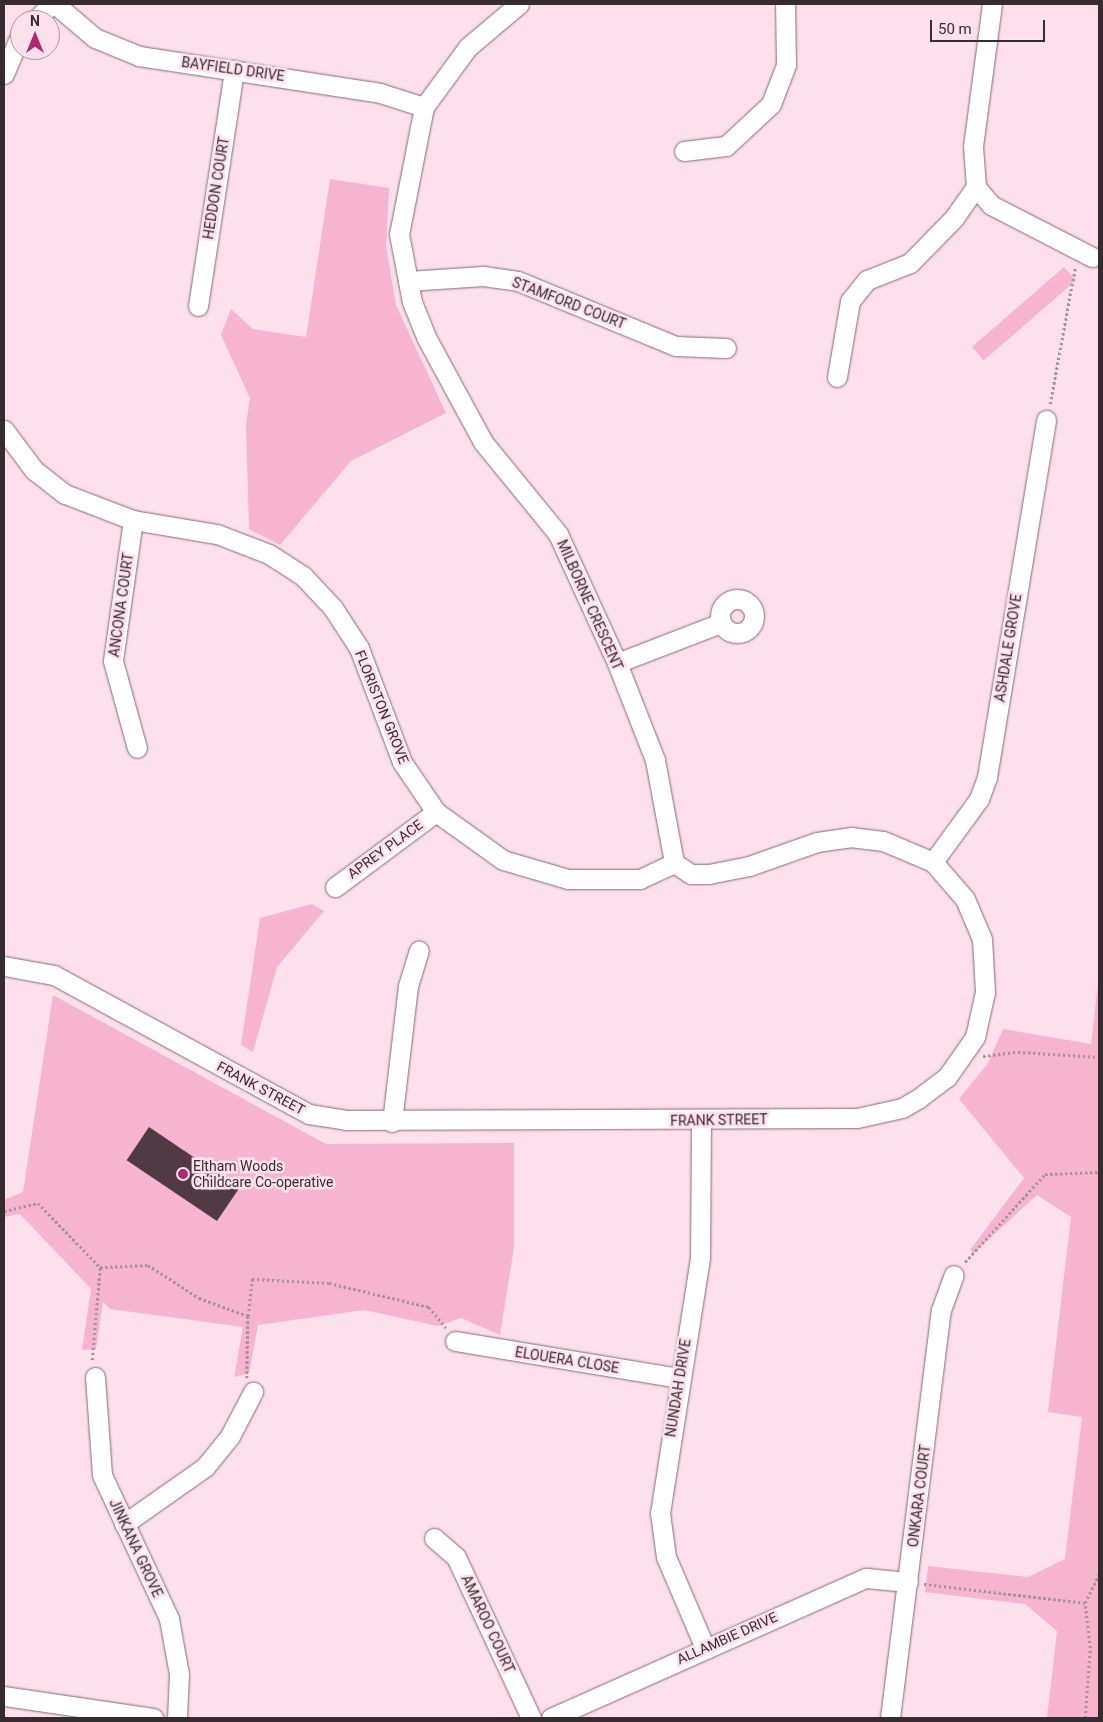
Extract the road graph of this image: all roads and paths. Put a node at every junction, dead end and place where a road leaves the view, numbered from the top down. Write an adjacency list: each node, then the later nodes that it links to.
1 (53, 4): 6 (street, BAYFIELD DRIVE)
2 (519, 4): 8 (street, MILBORNE CRESCENT)
3 (785, 4): 9 (street)
4 (992, 4): 10 (street)
5 (10, 60): 7 (street)
6 (234, 70): 8 (street, BAYFIELD DRIVE); 13 (street, HEDDON COURT)
7 (4, 74)
8 (424, 107): 12 (street, MILBORNE CRESCENT)
9 (684, 151)
10 (976, 187): 11 (street); 15 (street)
11 (1087, 255): 16 (path)
12 (408, 281): 14 (street, STAMFORD COURT); 21 (street, MILBORNE CRESCENT)
13 (198, 306)
14 (726, 348)
15 (837, 377)
16 (1055, 385)
17 (1046, 420): 24 (street, ASHDALE GROVE)
18 (4, 430): 19 (street, FLORISTON GROVE)
19 (133, 520): 22 (street, ANCONA COURT); 23 (street, FLORISTON GROVE)
20 (718, 624): 21 (street)
21 (617, 663): 25 (street, MILBORNE CRESCENT)
22 (136, 748)
23 (436, 812): 25 (street, FLORISTON GROVE); 26 (street, APREY PLACE)
24 (933, 862): 25 (street, FRANK STREET); 30 (street, FRANK STREET)
25 (674, 863)
26 (335, 887)
27 (418, 952): 32 (street)
28 (4, 966): 32 (street, FRANK STREET)
29 (1099, 1057): 30 (path)
30 (959, 1060): 31 (street, FRANK STREET)
31 (701, 1120): 32 (street, FRANK STREET); 40 (street, NUNDAH DRIVE)
32 (392, 1122)
33 (1099, 1172): 36 (path)
34 (4, 1211): 35 (path)
35 (100, 1267): 37 (path); 39 (path)
36 (954, 1275): 45 (street, ONKARA COURT)
37 (248, 1316): 38 (path); 41 (path)
38 (456, 1341): 40 (street, ELOUERA CLOSE)
39 (95, 1377): 42 (street, JINKANA GROVE)
40 (678, 1378): 47 (street, NUNDAH DRIVE)
41 (253, 1392): 42 (street)
42 (124, 1524): 51 (street, JINKANA GROVE)
43 (434, 1538): 52 (street, AMAROO COURT)
44 (1099, 1574): 46 (path)
45 (908, 1582): 46 (path); 47 (street, ALLAMBIE DRIVE); 54 (street, ONKARA COURT)
46 (1085, 1603): 55 (path)
47 (705, 1648): 53 (street, ALLAMBIE DRIVE)
48 (4, 1696): 49 (street)
49 (58, 1712): 50 (street)
50 (153, 1718)
51 (177, 1718)
52 (531, 1718)
53 (551, 1718)
54 (890, 1718)
55 (1085, 1718)

